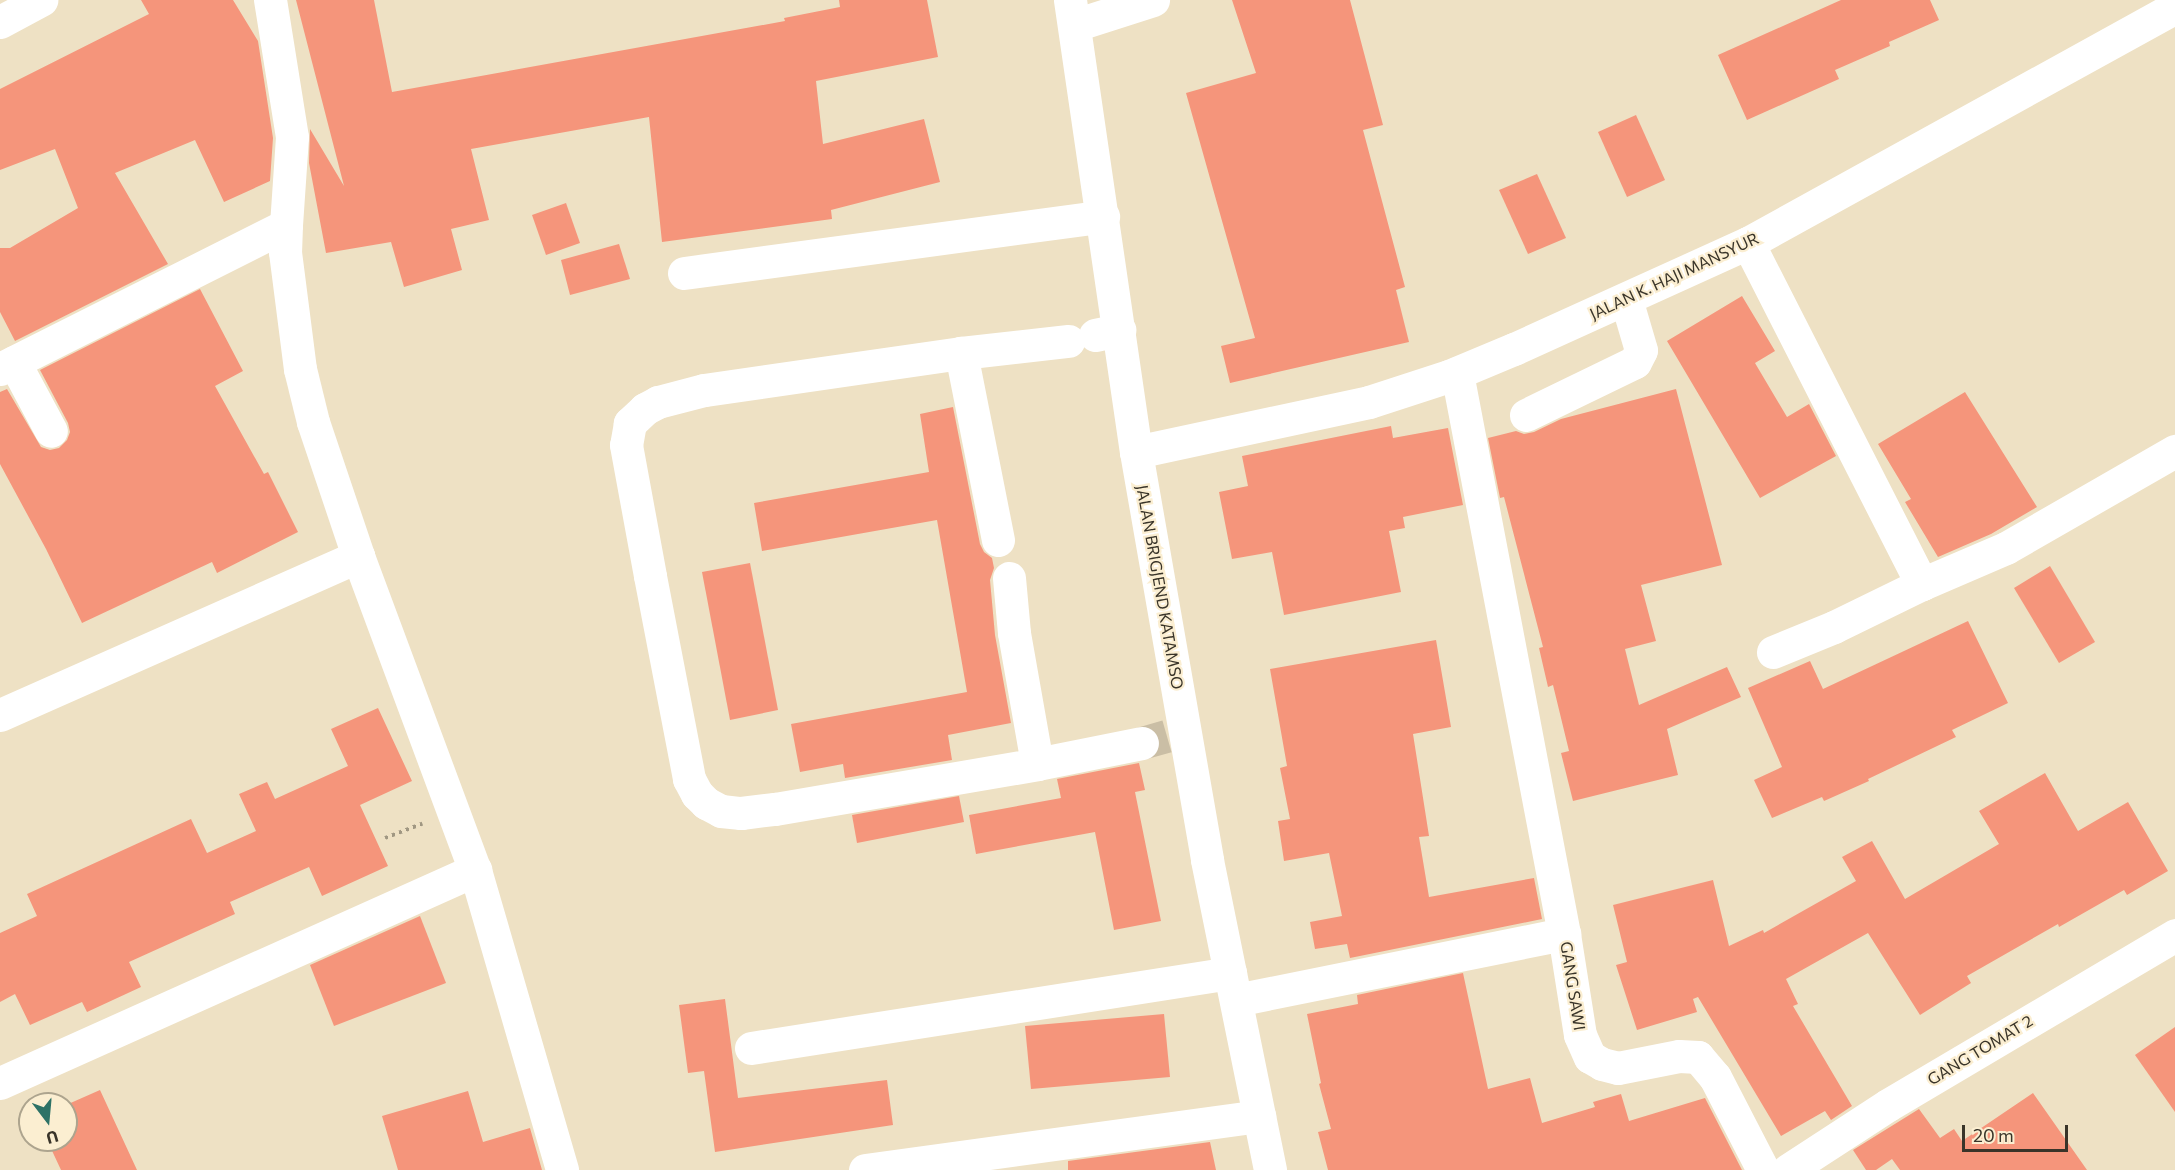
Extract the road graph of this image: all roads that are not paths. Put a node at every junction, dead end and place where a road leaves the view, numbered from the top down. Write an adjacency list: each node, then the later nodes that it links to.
1 (41, 0): 6 (street)
2 (270, 0): 8 (street)
3 (1153, 0): 4 (street)
4 (1072, 13): 7 (street, JALAN BRIGJEND KATAMSO)
5 (2171, 17): 9 (street, JALAN K. HAJI MANSYUR)
6 (0, 22)
7 (1103, 216): 10 (street); 12 (street, JALAN BRIGJEND KATAMSO)
8 (286, 225): 14 (street); 21 (street)
9 (1748, 243): 11 (street, JALAN K. HAJI MANSYUR); 23 (street)
10 (684, 273)
11 (1626, 299): 15 (street, JALAN K. HAJI MANSYUR); 16 (street)
12 (1094, 335): 13 (street); 19 (street, JALAN BRIGJEND KATAMSO)
13 (962, 353): 20 (street); 27 (street)
14 (7, 365): 17 (street)
15 (1458, 373): 19 (street, JALAN K. HAJI MANSYUR); 29 (street)
16 (1526, 415)
17 (51, 431)
18 (2175, 451): 23 (street)
19 (1136, 452): 26 (street, JALAN BRIGJEND KATAMSO)
20 (998, 540)
21 (358, 556): 25 (street); 28 (street)
22 (1009, 578): 27 (street)
23 (1922, 584): 24 (street)
24 (1773, 652)
25 (0, 715)
26 (1164, 736): 27 (street); 31 (street, JALAN BRIGJEND KATAMSO)
27 (1037, 764)
28 (475, 870): 33 (street); 35 (street)
29 (1564, 934): 31 (street, GANG SAWI); 38 (street, GANG SAWI)
30 (2175, 935): 39 (street, GANG TOMAT 2)
31 (1233, 987): 32 (street, GANG SAWI); 34 (street, JALAN BRIGJEND KATAMSO)
32 (751, 1048)
33 (0, 1083)
34 (1259, 1116): 36 (street); 37 (street, JALAN BRIGJEND KATAMSO)
35 (561, 1170)
36 (865, 1170)
37 (1270, 1170)
38 (1763, 1170)
39 (1788, 1170)

